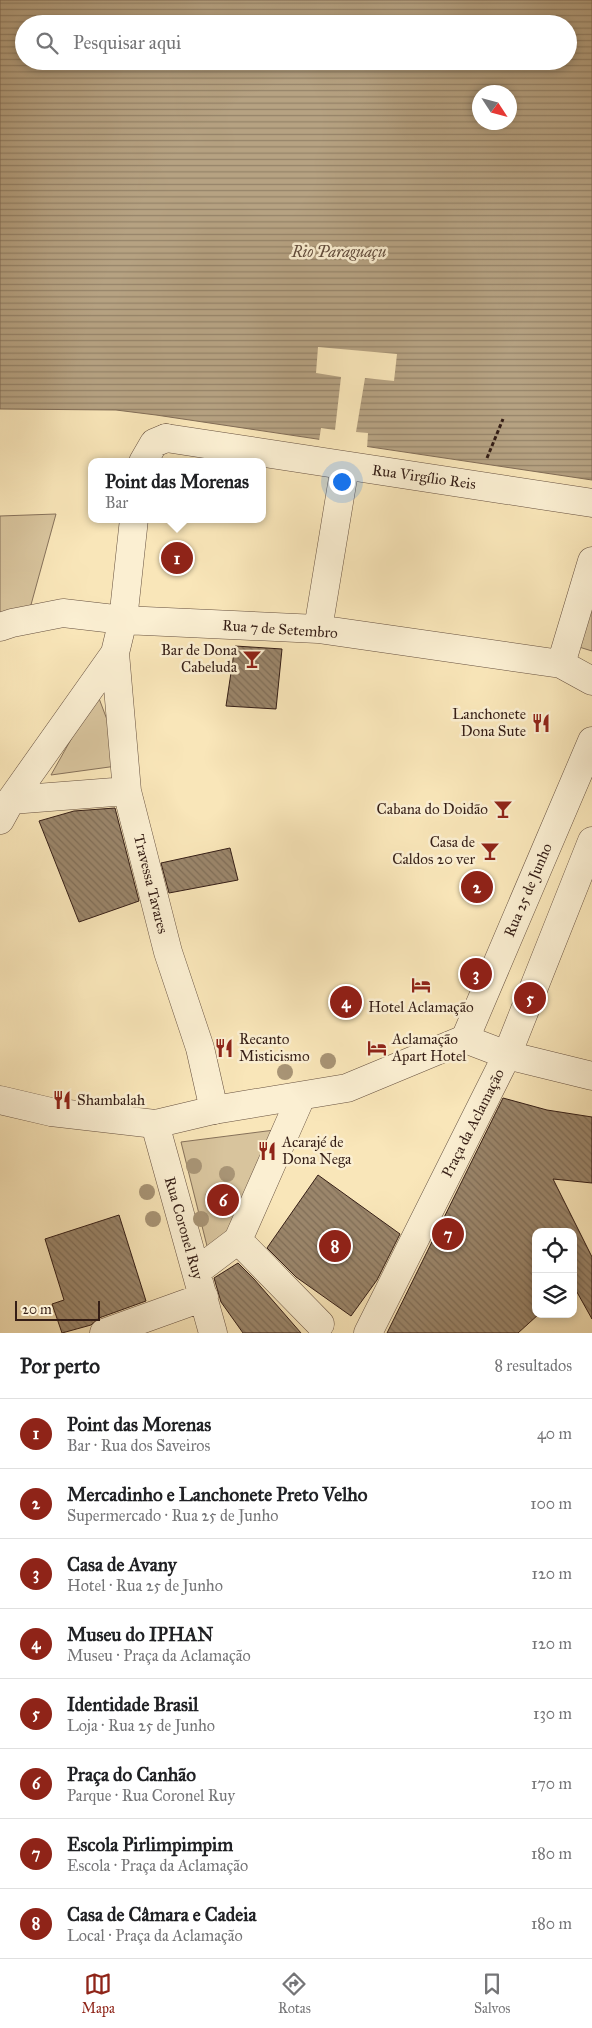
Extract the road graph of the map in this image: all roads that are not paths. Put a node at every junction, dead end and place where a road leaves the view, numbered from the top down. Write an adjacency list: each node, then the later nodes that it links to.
1 (145, 458): 2 (street, Rua Virgílio Reis)
2 (345, 466): 3 (street, Rua Virgílio Reis); 8 (street)
3 (592, 503)
4 (134, 523): 6 (street)
5 (592, 561): 10 (street)
6 (123, 620): 7 (street, Rua 7 de Setembro); 8 (street, Rua 7 de Setembro); 9 (street)
7 (0, 627)
8 (318, 629): 10 (street, Rua 7 de Setembro)
9 (115, 653): 13 (street, Travessa Tavares); 14 (street)
10 (561, 664): 11 (street)
11 (592, 682)
12 (592, 741): 16 (street, Rua 25 de Junho)
13 (127, 790): 14 (street); 21 (street, Travessa Tavares)
14 (6, 810)
15 (592, 841): 17 (street)
16 (465, 1039): 17 (street, Praça da Aclamação); 19 (street)
17 (507, 1055): 18 (street); 29 (street, Praça da Aclamação)
18 (592, 1076)
19 (302, 1096): 21 (street); 23 (street)
20 (0, 1100): 22 (street)
21 (214, 1110): 22 (street)
22 (155, 1124): 24 (street, Rua Coronel Ruy)
23 (238, 1240): 24 (street); 26 (street)
24 (197, 1272): 25 (street, Rua Coronel Ruy)
25 (204, 1298): 27 (street); 28 (street, Rua Coronel Ruy)
26 (320, 1324)
27 (104, 1333)
28 (213, 1333)
29 (368, 1333)

